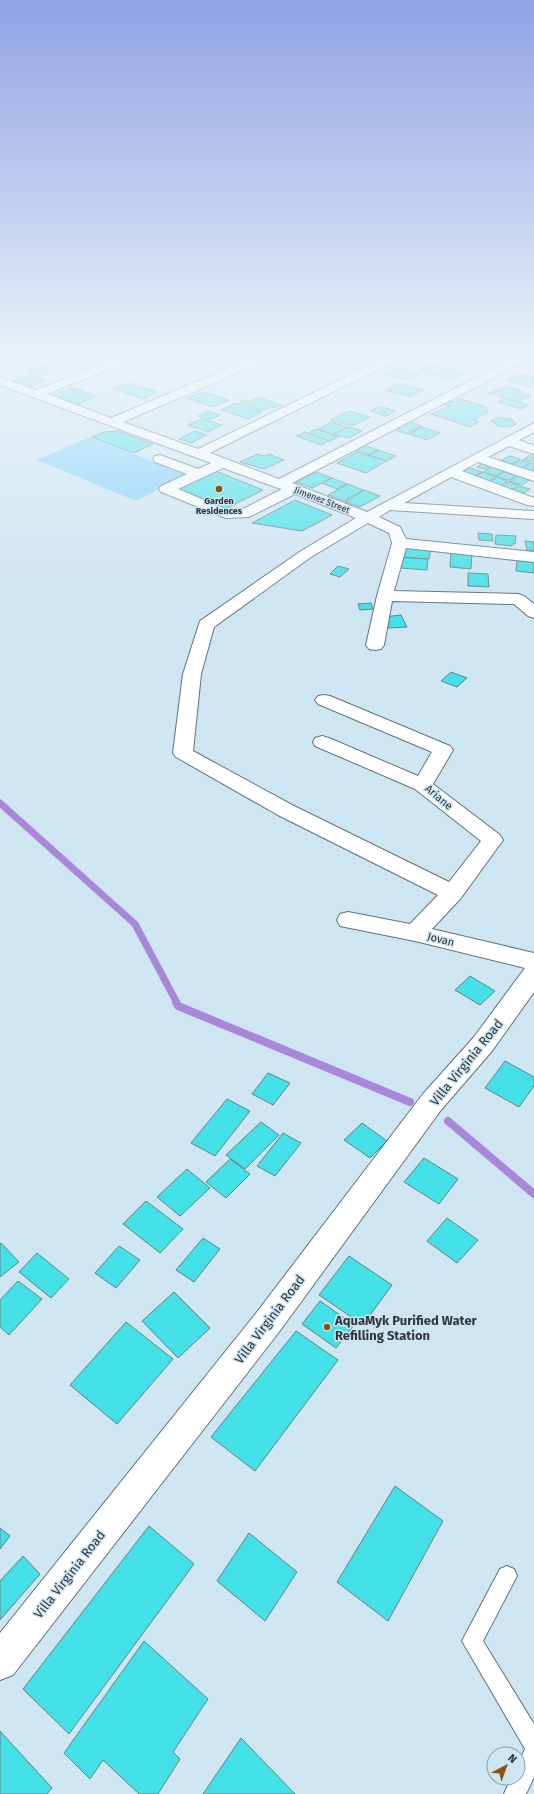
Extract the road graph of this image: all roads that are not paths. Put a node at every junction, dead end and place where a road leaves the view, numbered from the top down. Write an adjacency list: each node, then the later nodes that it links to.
1 (157, 439): 7 (street, Jimenez Street)
2 (229, 439): 7 (street)
3 (367, 439): 14 (street)
4 (513, 439): 5 (street)
5 (508, 441): 6 (street); 8 (street)
6 (534, 450)
7 (198, 454): 10 (street, Jimenez Street)
8 (478, 458): 11 (street); 13 (street)
9 (160, 459): 12 (street)
10 (222, 463): 12 (street); 14 (street, Jimenez Street)
11 (452, 472): 16 (street); 17 (street)
12 (199, 474): 15 (street)
13 (534, 477)
14 (280, 484): 15 (street, Jimenez Street)
15 (294, 489): 18 (street, Jimenez Street)
16 (387, 506): 17 (street); 18 (street)
17 (533, 506)
18 (369, 518): 19 (street, Jimenez Street); 27 (street)
19 (400, 543): 20 (street); 21 (street)
20 (534, 558)
21 (386, 596): 22 (street); 23 (street)
22 (534, 613)
23 (375, 645)
24 (324, 700): 26 (street, Ariane)
25 (322, 742): 26 (street)
26 (422, 785): 27 (street, Ariane)
27 (454, 893): 29 (street, Ariane)
28 (348, 920): 29 (street, Jovan)
29 (415, 933): 30 (street, Jovan)
30 (534, 962)
31 (534, 974): 33 (street, Villa Virginia Road)
32 (507, 1576): 34 (lane)
33 (0, 1662)
34 (534, 1744)
35 (534, 1754): 36 (lane)
36 (515, 1794)

